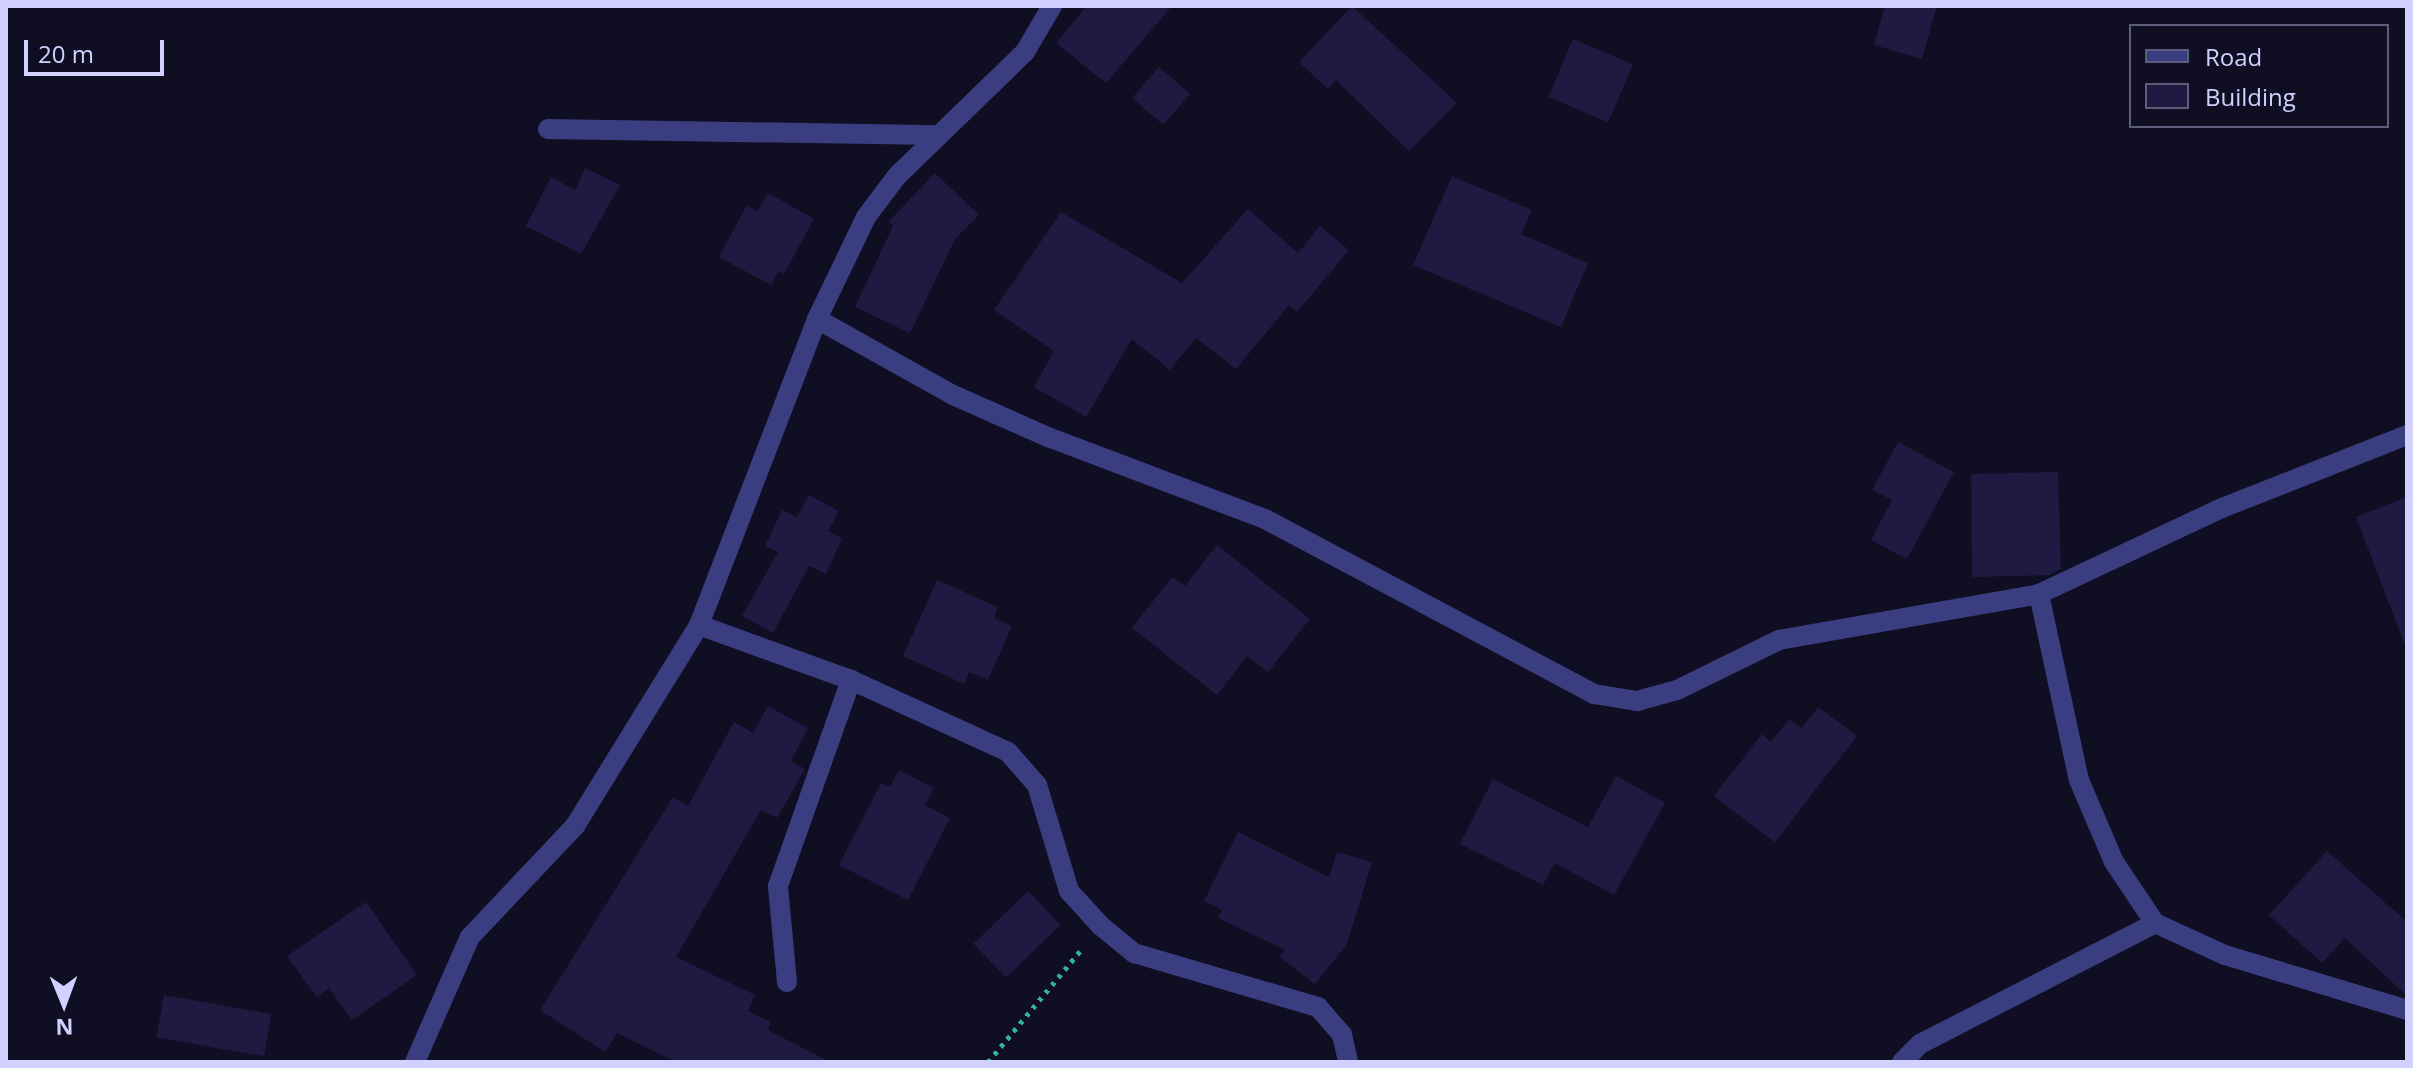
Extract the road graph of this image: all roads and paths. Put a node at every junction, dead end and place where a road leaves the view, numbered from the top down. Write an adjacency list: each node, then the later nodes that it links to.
1 (1052, 6): 3 (street)
2 (548, 129): 3 (street)
3 (938, 135): 4 (street)
4 (817, 319): 6 (street); 7 (street)
5 (2407, 435): 6 (street)
6 (2039, 594): 9 (street)
7 (699, 625): 8 (street); 13 (street)
8 (851, 680): 10 (street); 11 (street)
9 (2155, 923): 12 (street); 16 (street)
10 (1101, 926): 14 (path); 15 (street)
11 (787, 982)
12 (2407, 1010)
13 (415, 1062)
14 (988, 1062)
15 (1348, 1062)
16 (1902, 1062)

